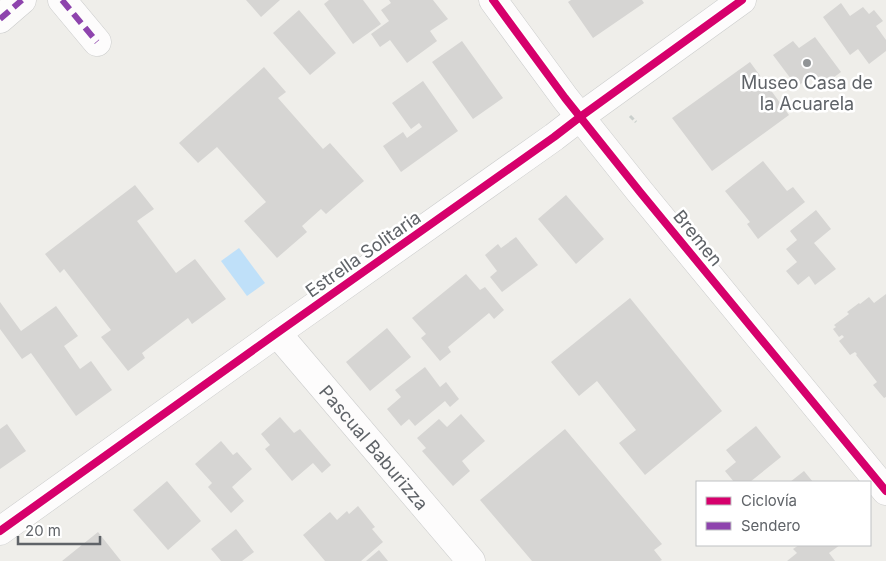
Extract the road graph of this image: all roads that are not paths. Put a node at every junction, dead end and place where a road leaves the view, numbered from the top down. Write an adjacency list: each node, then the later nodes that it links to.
1 (22, 0): 5 (street)
2 (62, 0): 6 (street)
3 (493, 0): 7 (street, Bremen)
4 (742, 0): 7 (street, Estrella Solitaria)
5 (0, 20)
6 (96, 42)
7 (580, 117): 8 (street, Estrella Solitaria); 9 (street, Bremen)
8 (277, 333): 10 (street, Estrella Solitaria); 11 (street, Pascual Baburizza)
9 (886, 491)
10 (0, 531)
11 (471, 561)

